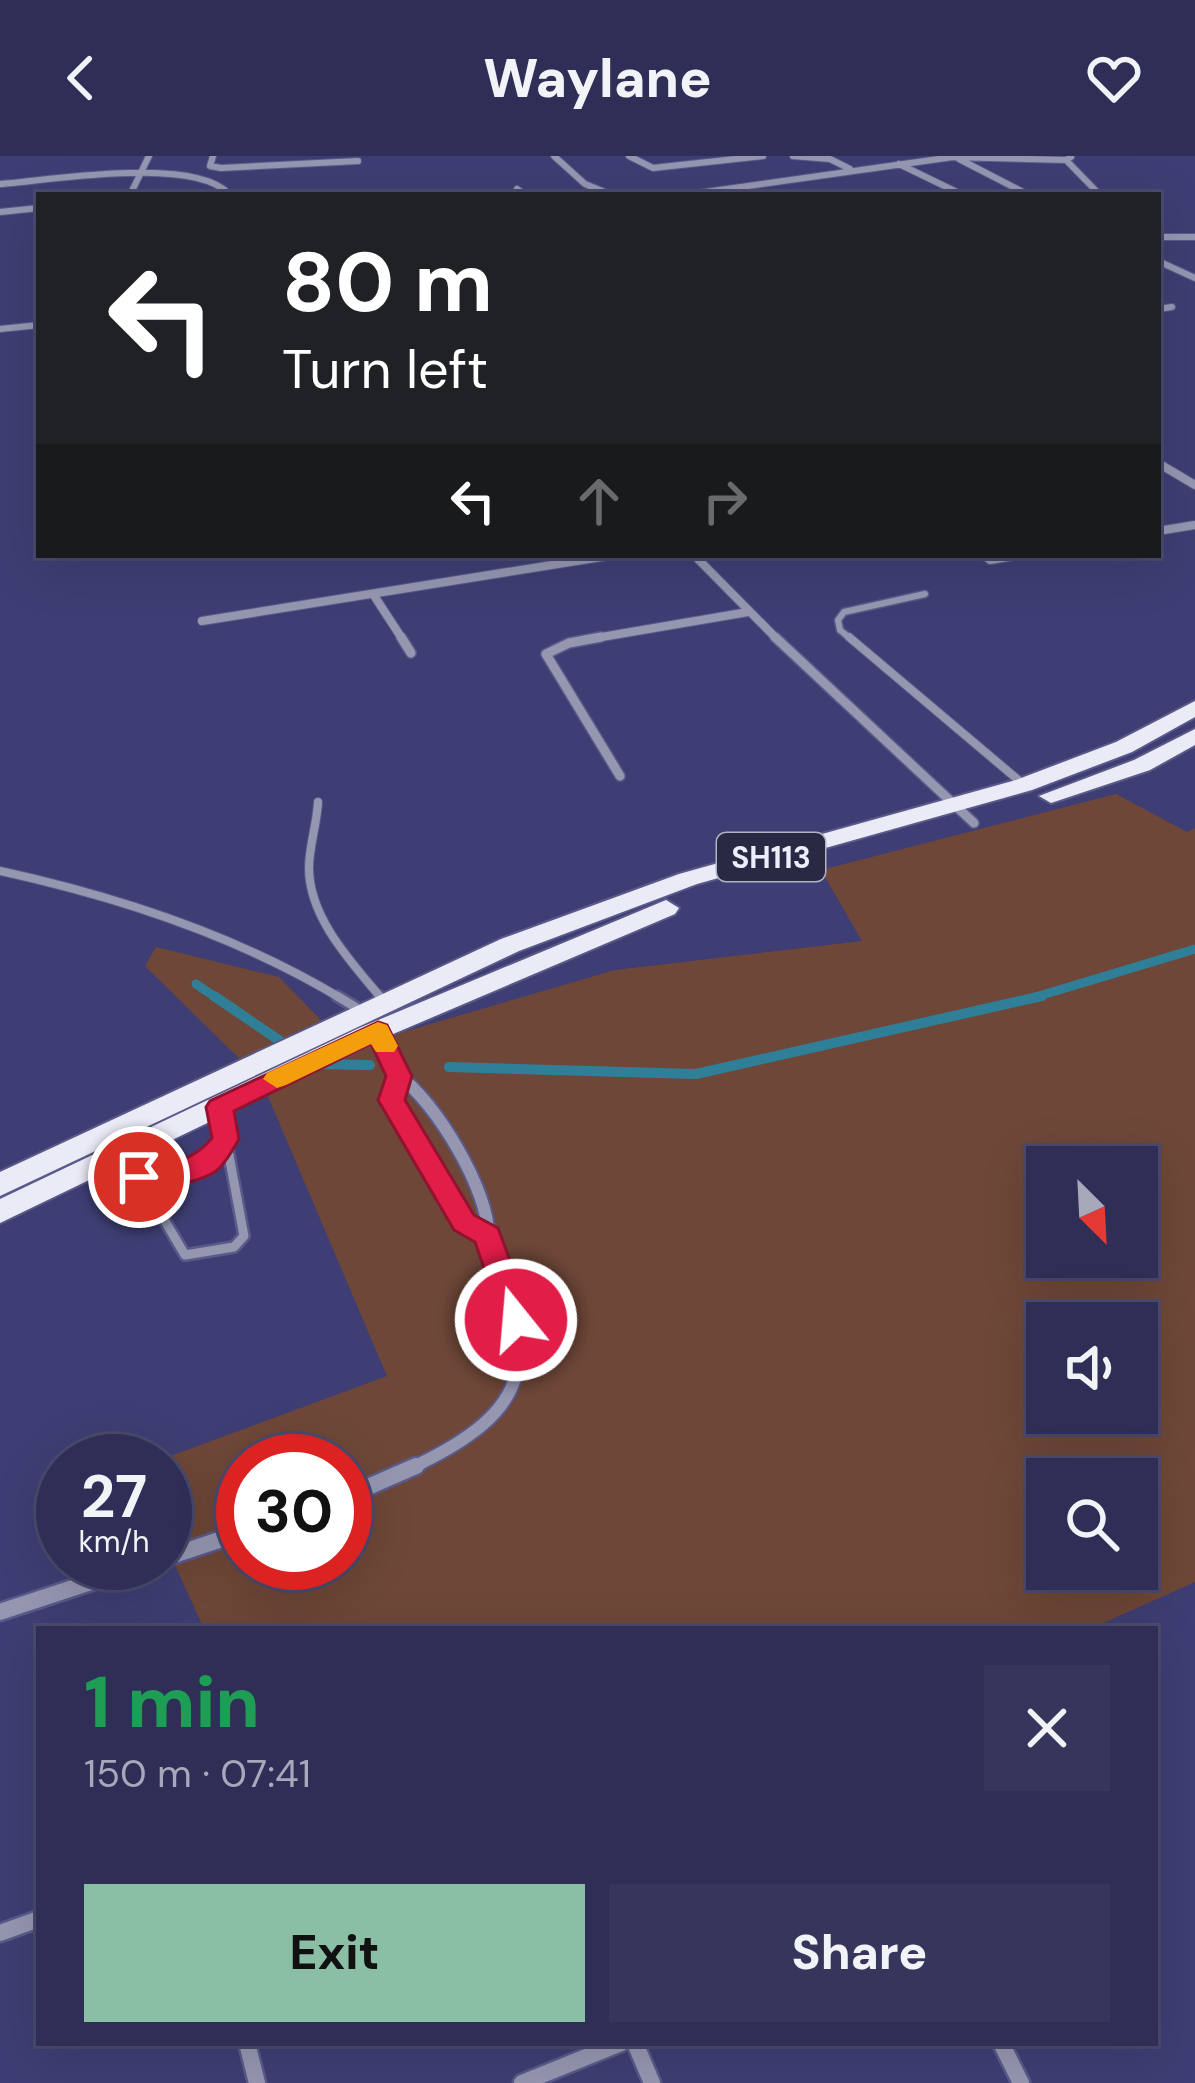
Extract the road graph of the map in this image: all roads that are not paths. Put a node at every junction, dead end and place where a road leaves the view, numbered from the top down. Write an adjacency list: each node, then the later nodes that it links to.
1 (149, 156): 14 (street)
2 (213, 156): 11 (street)
3 (554, 156): 21 (street)
4 (628, 156): 5 (street)
5 (763, 156)
6 (794, 156): 10 (street)
7 (849, 156): 10 (street)
8 (953, 157): 9 (street); 12 (street); 25 (street)
9 (1069, 158): 26 (street)
10 (830, 159): 13 (street)
11 (358, 160)
12 (897, 162): 13 (street); 24 (street)
13 (852, 170): 16 (street)
14 (142, 176): 15 (street); 18 (street); 19 (street)
15 (0, 184)
16 (754, 185): 22 (street); 23 (street)
17 (517, 190): 20 (street)
18 (132, 192)
19 (227, 192)
20 (520, 192)
21 (605, 192)
22 (709, 192)
23 (762, 192)
24 (957, 192)
25 (1023, 192)
26 (1097, 192)
27 (36, 208): 28 (street)
28 (0, 212)
29 (1161, 237): 30 (street)
30 (1195, 237)
31 (1161, 262): 32 (street)
32 (1195, 278)
33 (1172, 307): 34 (street)
34 (1161, 309)
35 (36, 325): 36 (street)
36 (0, 328)
37 (1161, 465): 38 (street)
38 (1195, 485)
39 (1195, 525): 40 (street)
40 (1161, 531)
41 (595, 558): 43 (street)
42 (697, 558): 45 (street)
43 (373, 594): 46 (street); 47 (street)
44 (925, 594): 51 (lane)
45 (748, 612): 50 (street); 53 (street)
46 (202, 621)
47 (411, 653)
48 (1195, 708): 51 (main road, SH113)
49 (1195, 736): 53 (main road, SH113)
50 (620, 776)
51 (1024, 785): 53 (main road, SH113)
52 (317, 802): 55 (lane)
53 (965, 815): 55 (main road, SH113)
54 (0, 871): 55 (lane)
55 (369, 1020): 56 (street); 57 (main road, SH113)
56 (399, 1076): 58 (street); 60 (street)
57 (226, 1095): 59 (lane); 61 (main road, SH113); 62 (main road, SH113)
58 (448, 1135): 60 (street); 64 (street)
59 (226, 1139): 61 (lane); 61 (lane)
60 (418, 1142): 64 (street)
61 (132, 1165): 63 (main road, SH113)
62 (0, 1185)
63 (0, 1212)
64 (488, 1236): 65 (street)
65 (372, 1485)
66 (67, 1590): 67 (street)
67 (0, 1612)
68 (36, 1920): 69 (street)
69 (0, 1933)
70 (248, 2046): 74 (street)
71 (614, 2046): 75 (street)
72 (636, 2046): 76 (street)
73 (1002, 2046): 77 (street)
74 (257, 2083)
75 (522, 2083)
76 (652, 2083)
77 (1021, 2083)

